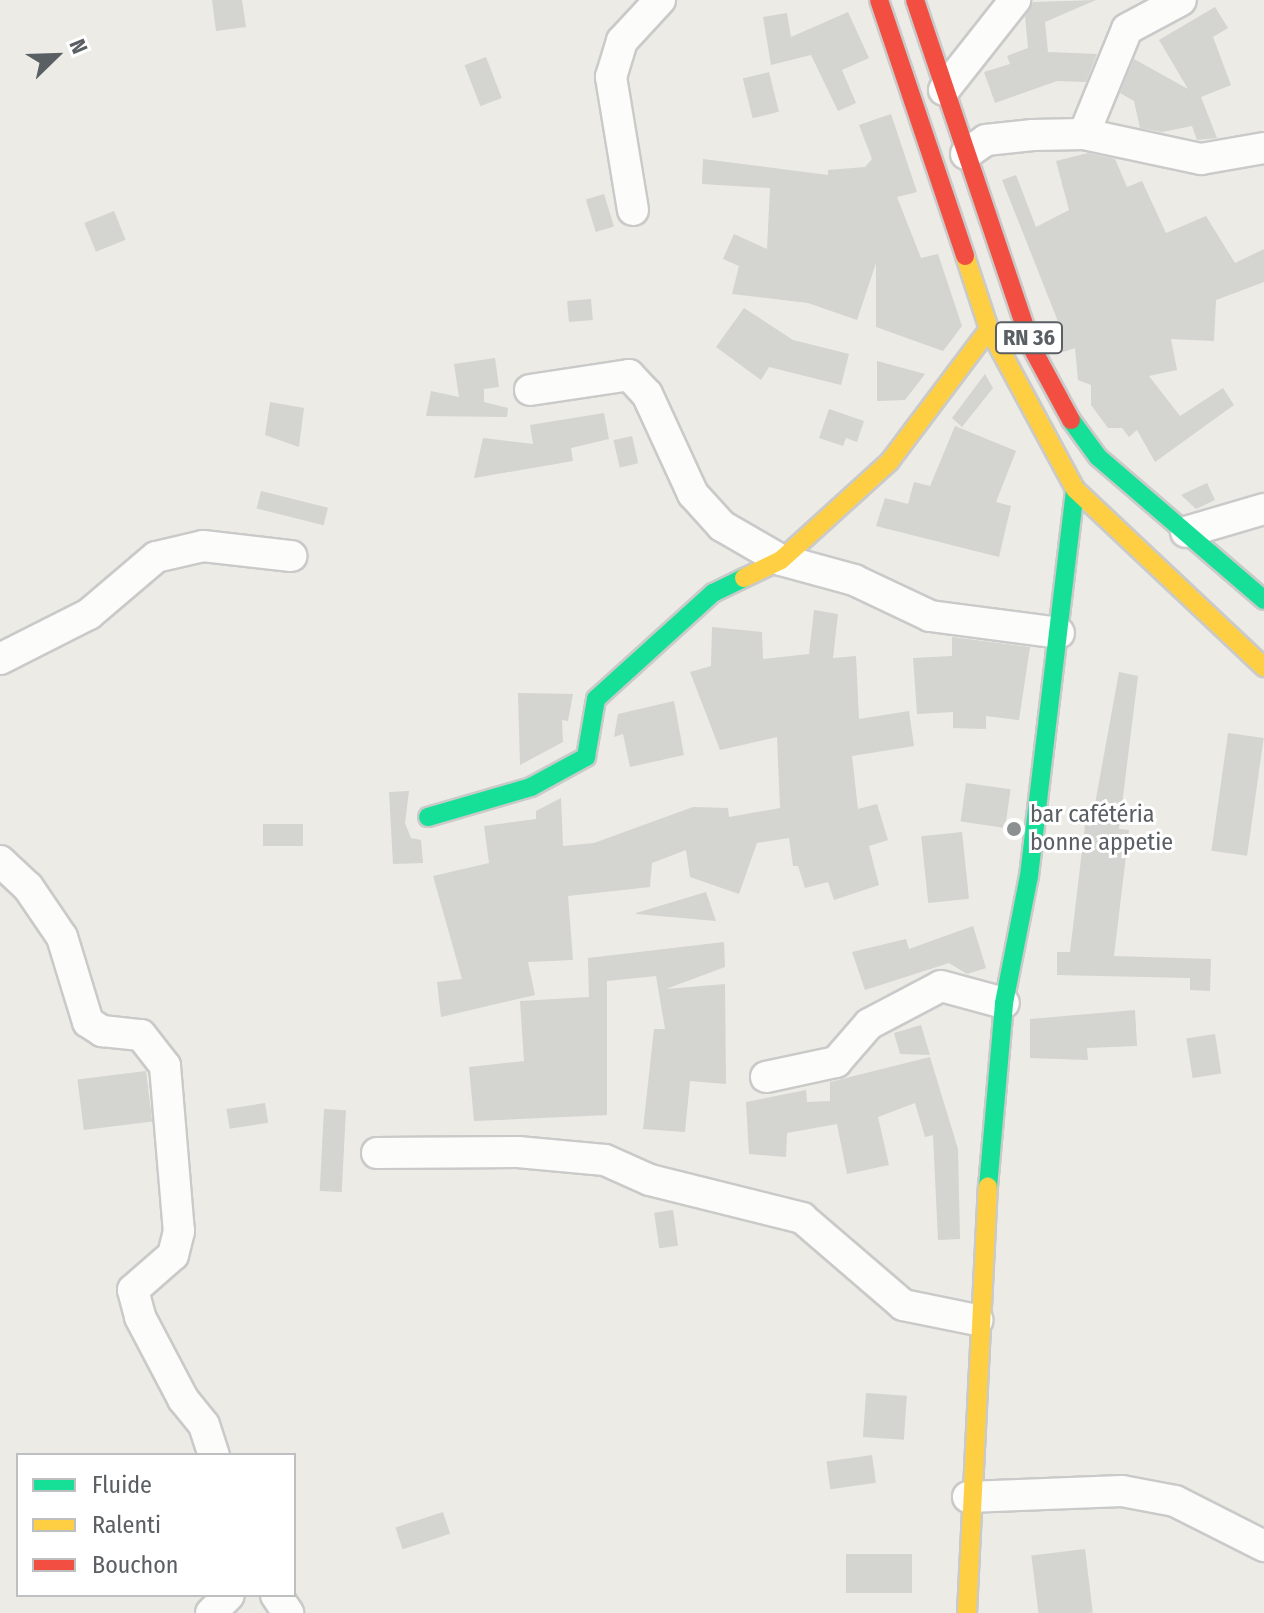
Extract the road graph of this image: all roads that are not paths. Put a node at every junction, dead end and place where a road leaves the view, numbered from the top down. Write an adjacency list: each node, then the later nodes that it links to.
1 (660, 0): 10 (street)
2 (879, 0): 11 (street, RN 36)
3 (915, 0): 6 (street, RN 36)
4 (1015, 0): 6 (street)
5 (1181, 0): 7 (street)
6 (944, 90): 9 (street, RN 36)
7 (1084, 134): 8 (street); 9 (street)
8 (1264, 148)
9 (966, 154): 15 (street, RN 36)
10 (633, 210)
11 (989, 329): 13 (street, RN 36); 17 (street)
12 (530, 390): 17 (street)
13 (1075, 489): 19 (street); 21 (street, RN 36)
14 (1264, 509): 15 (street)
15 (1186, 532): 18 (street, RN 36)
16 (291, 556): 20 (street)
17 (781, 560): 19 (street); 22 (street)
18 (1264, 600)
19 (1059, 633): 24 (street)
20 (0, 659)
21 (1264, 667)
22 (428, 817)
23 (0, 861): 28 (street)
24 (1004, 1003): 25 (street); 27 (street)
25 (766, 1077)
26 (377, 1153): 27 (street)
27 (977, 1320): 29 (street)
28 (213, 1453)
29 (968, 1497): 30 (street); 33 (street)
30 (1264, 1546)
31 (227, 1597): 32 (street)
32 (211, 1613)
33 (967, 1613)

